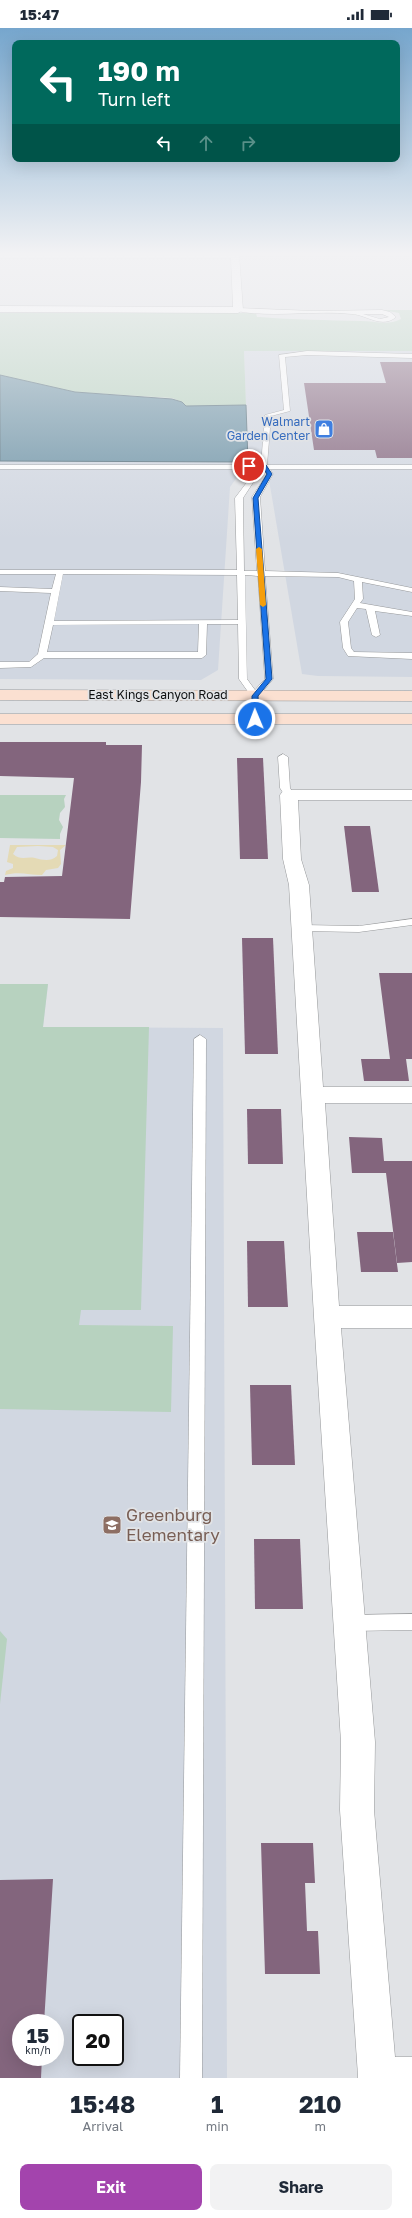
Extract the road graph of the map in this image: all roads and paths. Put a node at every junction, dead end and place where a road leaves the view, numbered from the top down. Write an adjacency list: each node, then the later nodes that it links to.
1 (412, 356): 2 (lane)
2 (264, 466): 3 (lane); 4 (lane); 7 (lane); 8 (lane)
3 (0, 467)
4 (412, 467)
5 (0, 572): 6 (lane)
6 (60, 572): 7 (lane); 11 (lane)
7 (242, 573): 8 (lane); 17 (lane)
8 (261, 573): 9 (lane); 24 (lane)
9 (358, 579): 12 (lane); 13 (lane)
10 (0, 589): 11 (lane)
11 (56, 590): 18 (lane)
12 (412, 590)
13 (355, 605): 14 (lane); 21 (lane)
14 (370, 607): 15 (lane); 19 (lane)
15 (412, 614)
16 (204, 622): 17 (lane); 18 (lane); 20 (lane)
17 (243, 622): 24 (lane)
18 (49, 623): 20 (lane)
19 (376, 635)
20 (42, 655): 22 (lane)
21 (412, 656)
22 (0, 665)
23 (0, 695): 24 (main road, East Kings Canyon Road)
24 (255, 696): 25 (main road, East Kings Canyon Road); 27 (lane)
25 (412, 696)
26 (0, 719): 27 (main road, East Kings Canyon Road)
27 (255, 719): 28 (main road, East Kings Canyon Road)
28 (412, 719)
29 (283, 757): 30 (lane)
30 (289, 795): 31 (street); 33 (street)
31 (412, 795)
32 (412, 922): 33 (lane)
33 (302, 928): 35 (street)
34 (200, 1039): 42 (lane)
35 (313, 1095): 36 (street); 37 (street)
36 (412, 1095)
37 (327, 1317): 38 (street); 40 (street)
38 (412, 1317)
39 (412, 1622): 40 (lane)
40 (349, 1623): 41 (street)
41 (412, 2076)
42 (192, 2078)

